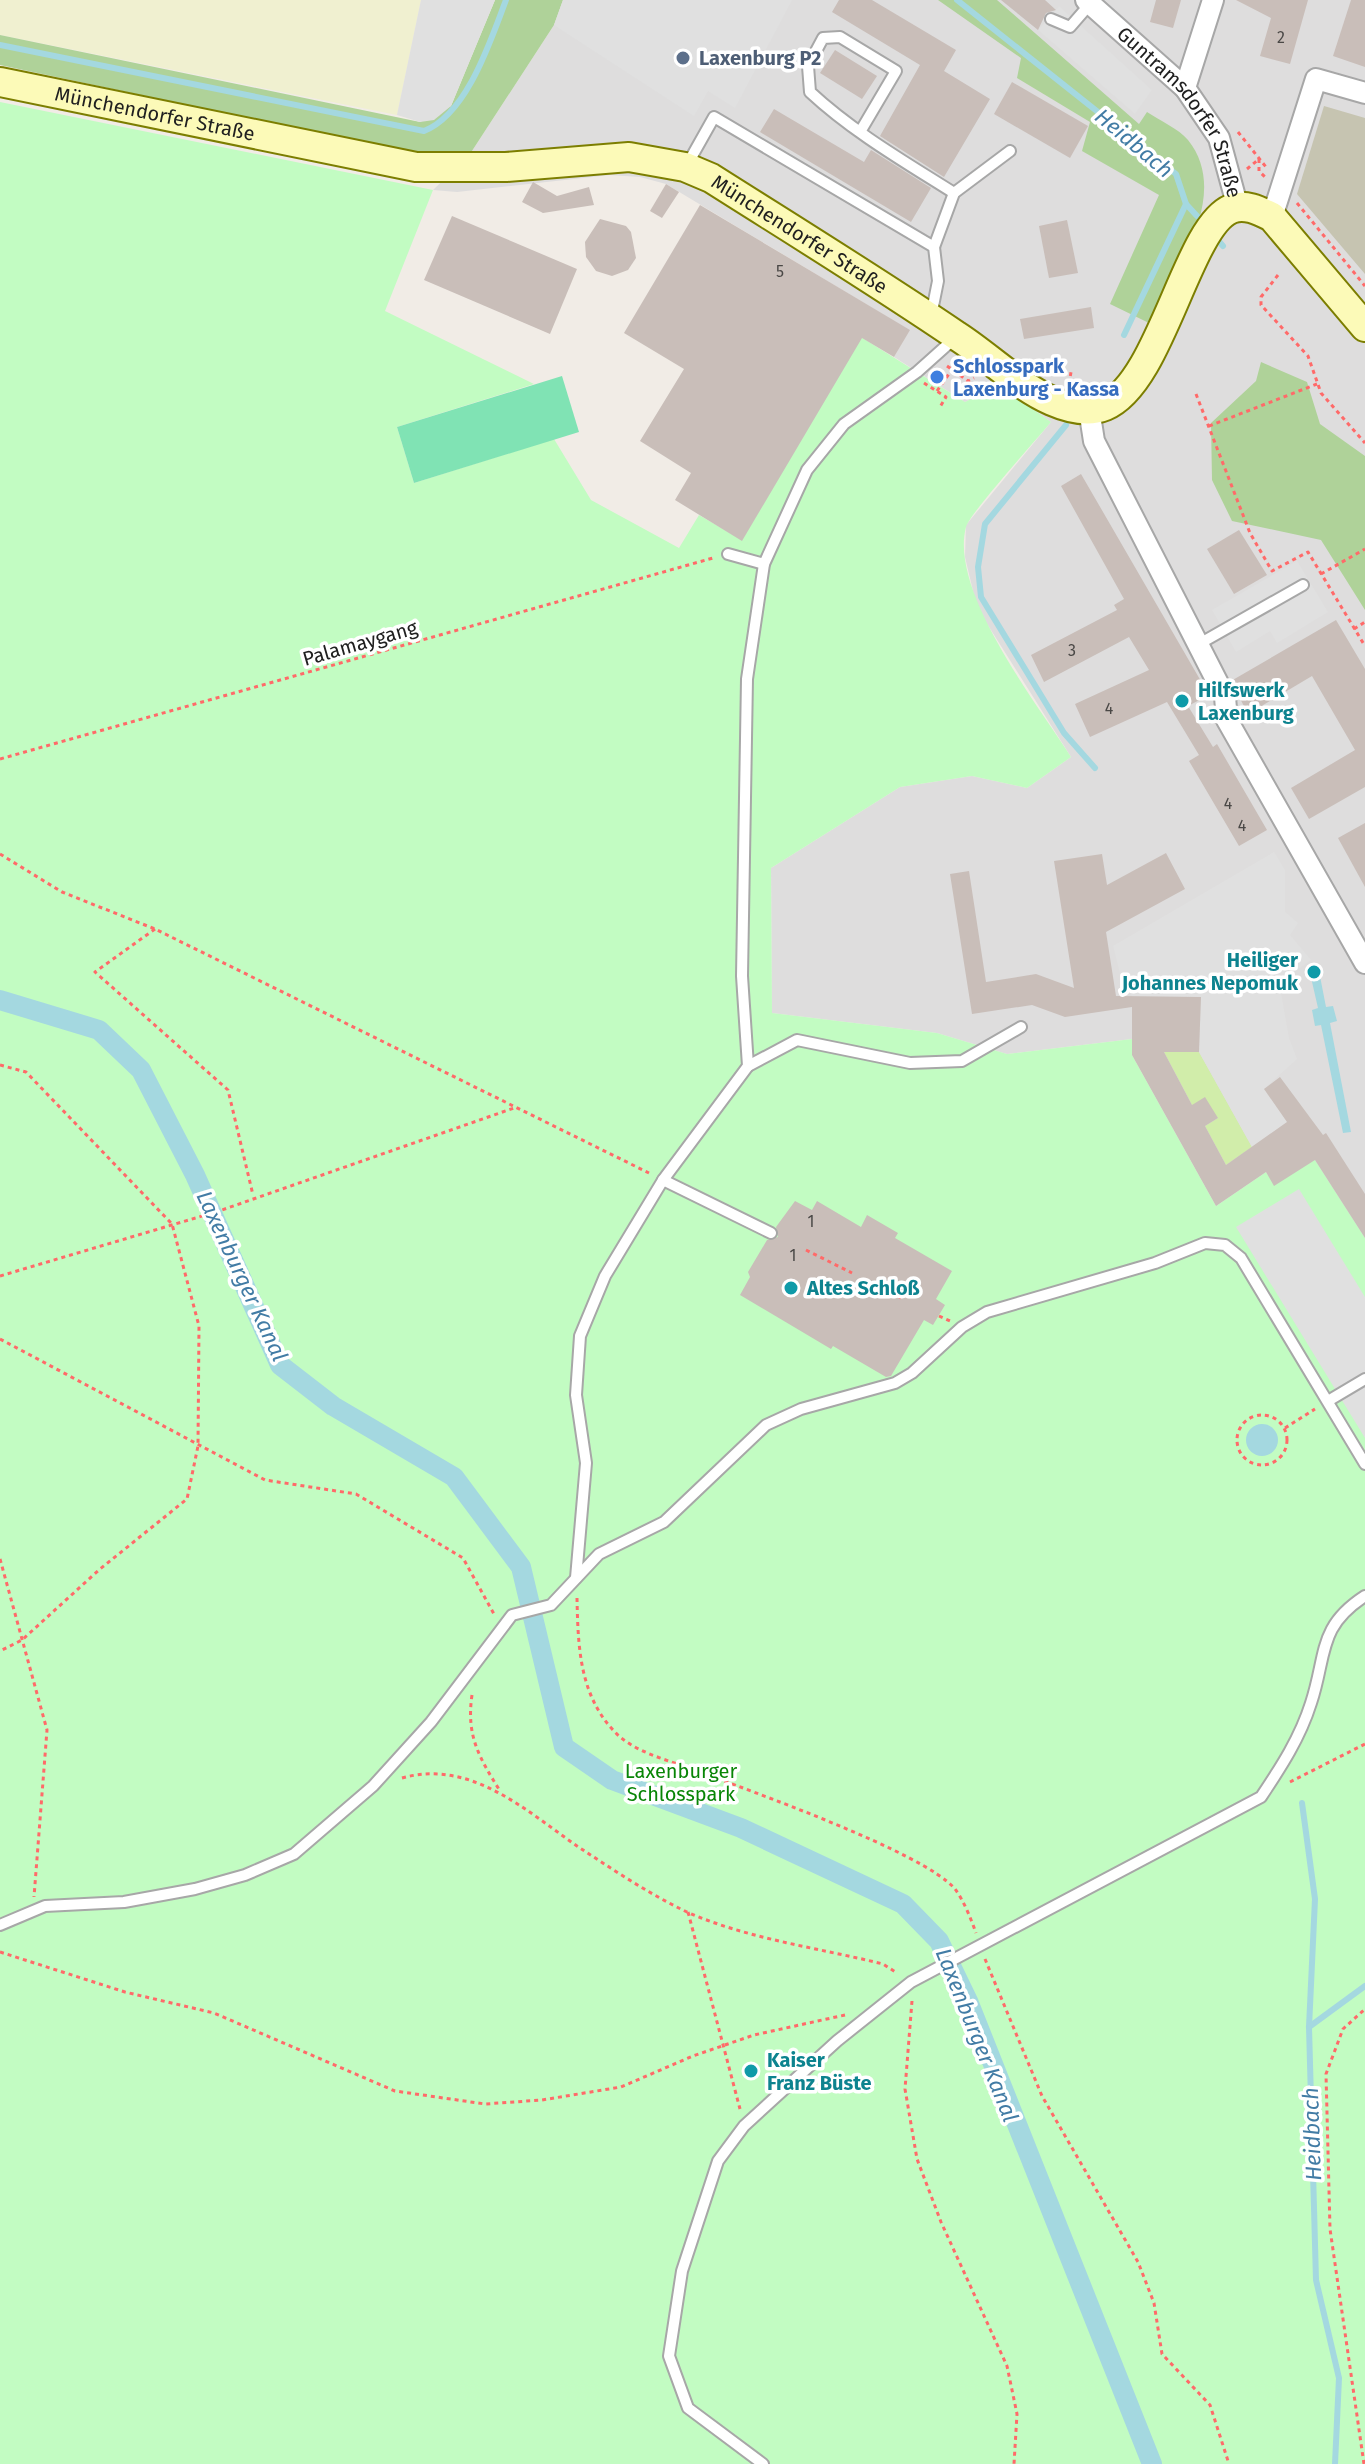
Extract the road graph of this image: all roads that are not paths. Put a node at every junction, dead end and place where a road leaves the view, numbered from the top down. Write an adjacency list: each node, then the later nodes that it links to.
1 (1213, 0): 5 (street)
2 (1088, 2): 3 (lane); 5 (street, Guntramsdorfer Straße)
3 (1051, 19)
4 (0, 82): 9 (main road, Münchendorfer Straße)
5 (1185, 88): 11 (street, Guntramsdorfer Straße)
6 (1365, 93): 12 (street)
7 (860, 132): 7 (lane); 10 (lane)
8 (1010, 151): 10 (lane)
9 (685, 167): 13 (lane); 14 (main road, Münchendorfer Straße)
10 (954, 193): 13 (lane)
11 (1238, 208): 12 (main road, Guntramsdorfer Straße); 17 (main road)
12 (1272, 217): 15 (main road)
13 (934, 247): 14 (lane)
14 (930, 318): 16 (main road, Münchendorfer Straße)
15 (1365, 327)
16 (957, 335): 17 (main road, Münchendorfer Straße); 19 (lane)
17 (1089, 409): 21 (street)
18 (728, 554): 19 (lane)
19 (764, 564): 24 (lane)
20 (1303, 585): 21 (lane)
21 (1199, 644): 22 (street)
22 (1365, 963)
23 (1021, 1027): 24 (lane)
24 (748, 1066): 25 (lane)
25 (663, 1180): 26 (lane); 30 (lane)
26 (771, 1233)
27 (1365, 1379): 28 (lane)
28 (1328, 1401): 29 (lane); 30 (lane)
29 (1365, 1464)
30 (576, 1578): 32 (lane)
31 (1365, 1596): 33 (lane)
32 (0, 1925)
33 (763, 2464)

